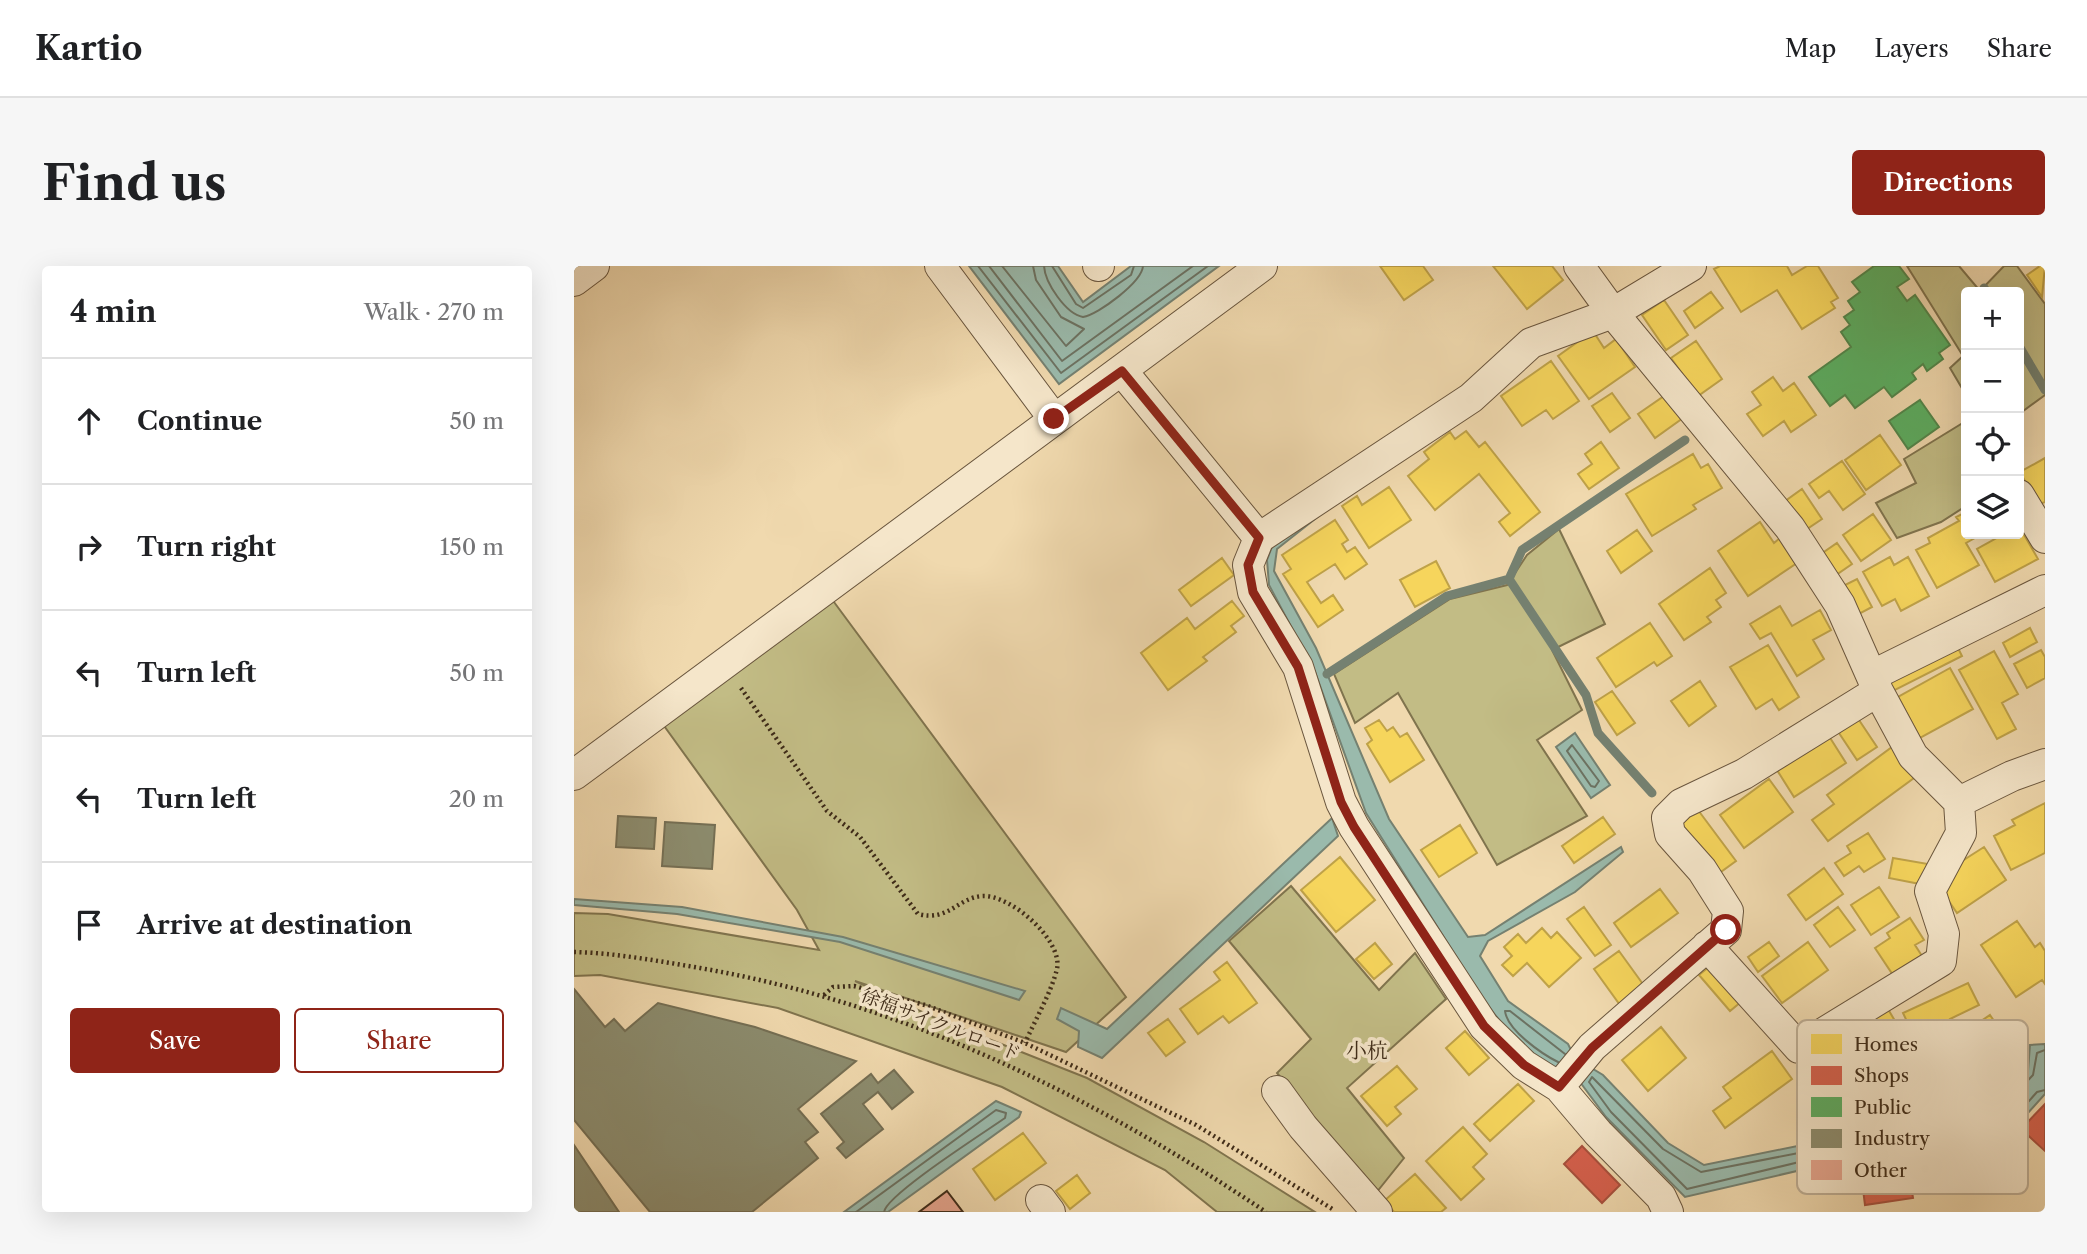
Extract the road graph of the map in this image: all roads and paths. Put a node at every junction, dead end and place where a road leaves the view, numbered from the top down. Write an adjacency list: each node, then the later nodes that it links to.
1 (594, 266): 6 (street)
2 (940, 266): 9 (street)
3 (1262, 266): 8 (street)
4 (1580, 266): 7 (street)
5 (1691, 266): 7 (street)
6 (574, 281)
7 (1613, 313): 11 (street); 15 (street)
8 (1122, 371): 9 (street); 11 (street)
9 (1054, 419): 14 (street)
10 (2024, 503): 12 (street)
11 (1259, 538): 25 (street)
12 (2045, 538)
13 (2045, 590): 15 (street)
14 (724, 664): 17 (street); 23 (path)
15 (1876, 683): 18 (street); 19 (street)
16 (2045, 764): 18 (street)
17 (574, 775)
18 (1959, 802): 22 (street)
19 (1707, 946): 24 (street); 25 (street)
20 (574, 952): 21 (path, 徐福サイクルロード)
21 (823, 995): 23 (path); 27 (path, 徐福サイクルロード)
22 (1845, 1020)
23 (1025, 1043): 28 (path)
24 (1797, 1046)
25 (1559, 1087): 30 (street)
26 (1276, 1091): 29 (street)
27 (1266, 1212)
28 (1338, 1212)
29 (1377, 1212)
30 (1668, 1212)

